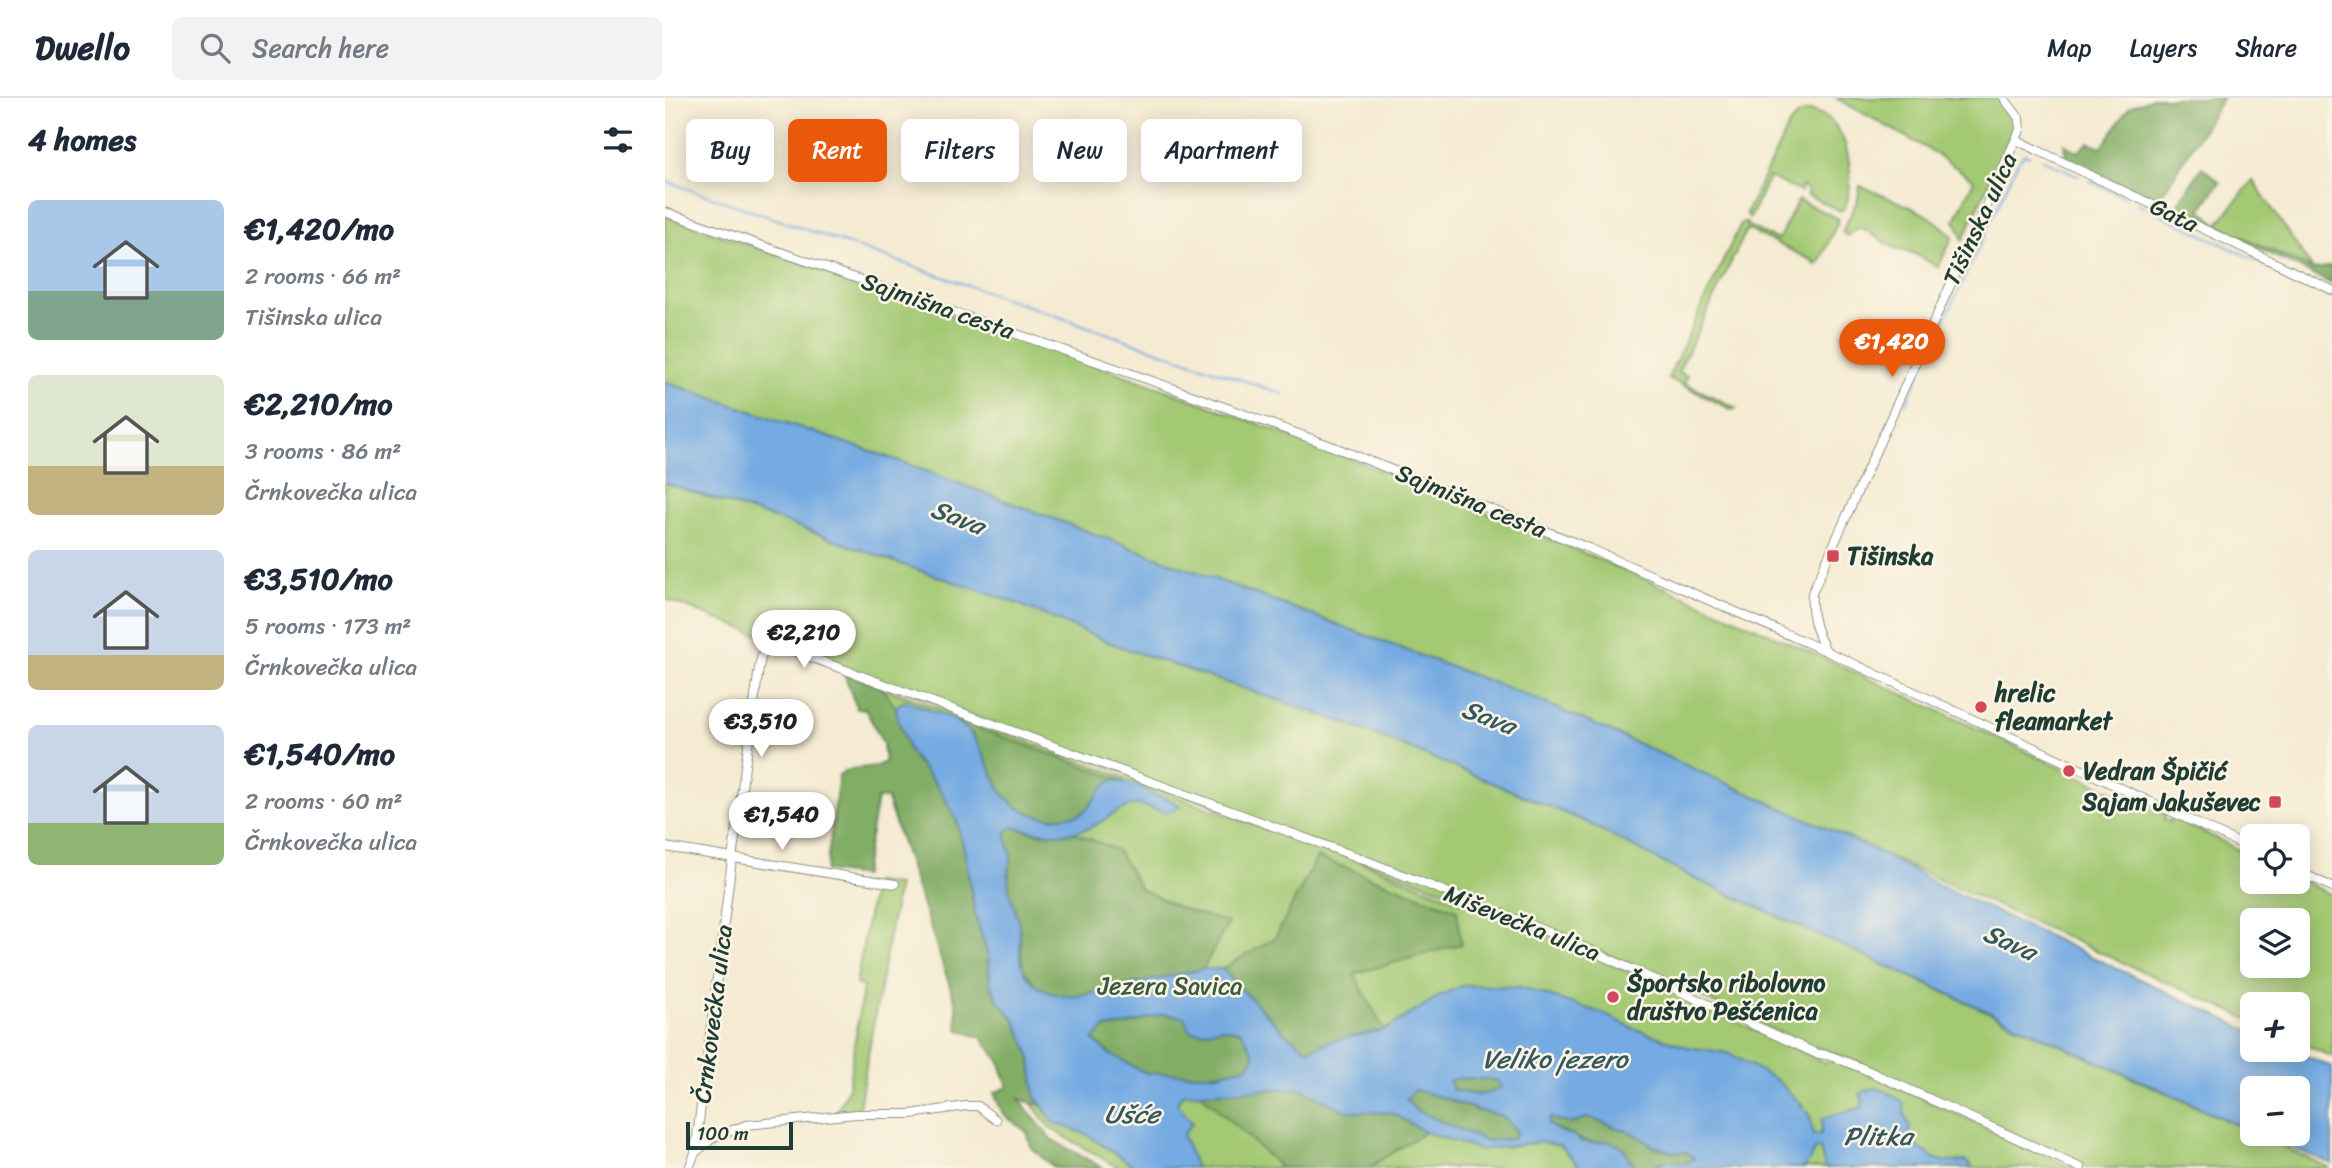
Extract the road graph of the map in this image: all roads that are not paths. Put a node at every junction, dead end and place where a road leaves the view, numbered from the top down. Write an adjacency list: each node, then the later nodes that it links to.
1 (2004, 98): 2 (street, Tišinska ulica)
2 (2016, 140): 4 (street, Gata); 6 (street, Tišinska ulica)
3 (665, 212): 6 (street, Sajmišna cesta)
4 (2332, 290)
5 (777, 645): 9 (street, Črnkovečka ulica); 16 (street, Miševečka ulica)
6 (1826, 650): 7 (street, Sajmišna cesta)
7 (2240, 843)
8 (665, 847): 9 (street)
9 (732, 859): 11 (street); 14 (street, Črnkovečka ulica)
10 (2310, 877): 12 (street)
11 (895, 884)
12 (2332, 887)
13 (996, 1120): 14 (street)
14 (695, 1153): 15 (street, Črnkovečka ulica)
15 (689, 1168)
16 (2081, 1168)

